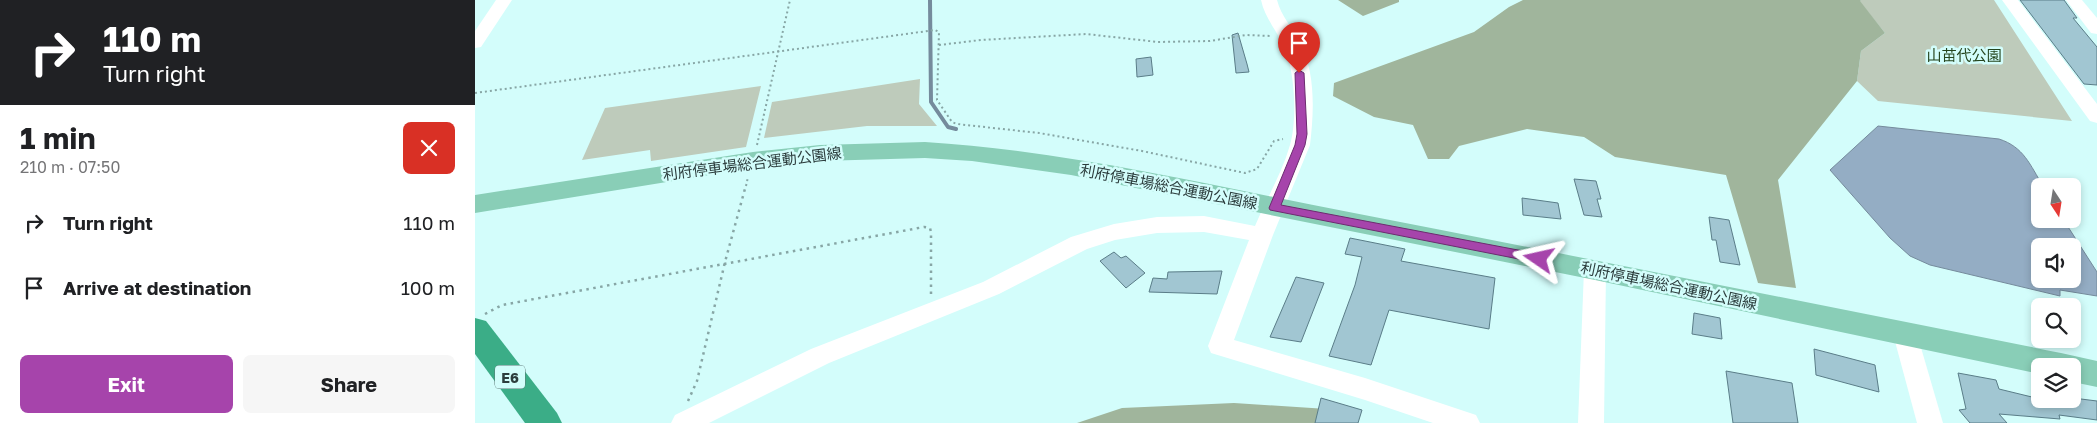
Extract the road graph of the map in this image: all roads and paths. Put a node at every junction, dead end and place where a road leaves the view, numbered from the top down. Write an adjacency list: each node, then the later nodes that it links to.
1 (504, 0): 8 (street)
2 (789, 0): 10 (path)
3 (1269, 0): 7 (street)
4 (2010, 0): 11 (street)
5 (2074, 0): 6 (street)
6 (2097, 29)
7 (1287, 34): 9 (path); 15 (street)
8 (475, 43)
9 (939, 45): 10 (path); 15 (path)
10 (778, 51): 13 (path); 16 (path)
11 (2076, 89): 12 (street); 14 (street)
12 (2097, 91)
13 (475, 93)
14 (2097, 117)
15 (1302, 134): 18 (street)
16 (753, 160): 17 (main road, 利府停車場総合運動公園線); 18 (main road, 利府停車場総合運動公園線); 20 (path)
17 (475, 204)
18 (1274, 208): 19 (street); 21 (main road, 利府停車場総合運動公園線)
19 (1263, 235): 22 (street); 30 (street)
20 (725, 262): 22 (path); 23 (path); 28 (path)
21 (1595, 270): 24 (main road, 利府停車場総合運動公園線); 31 (street)
22 (931, 313): 28 (street)
23 (478, 323): 29 (highway, E6)
24 (1905, 334): 25 (main road, 利府停車場総合運動公園線); 32 (street)
25 (2031, 360)
26 (2081, 370): 27 (main road)
27 (2097, 374)
28 (685, 415)
29 (545, 423)
30 (1467, 423)
31 (1591, 423)
32 (1930, 423)

